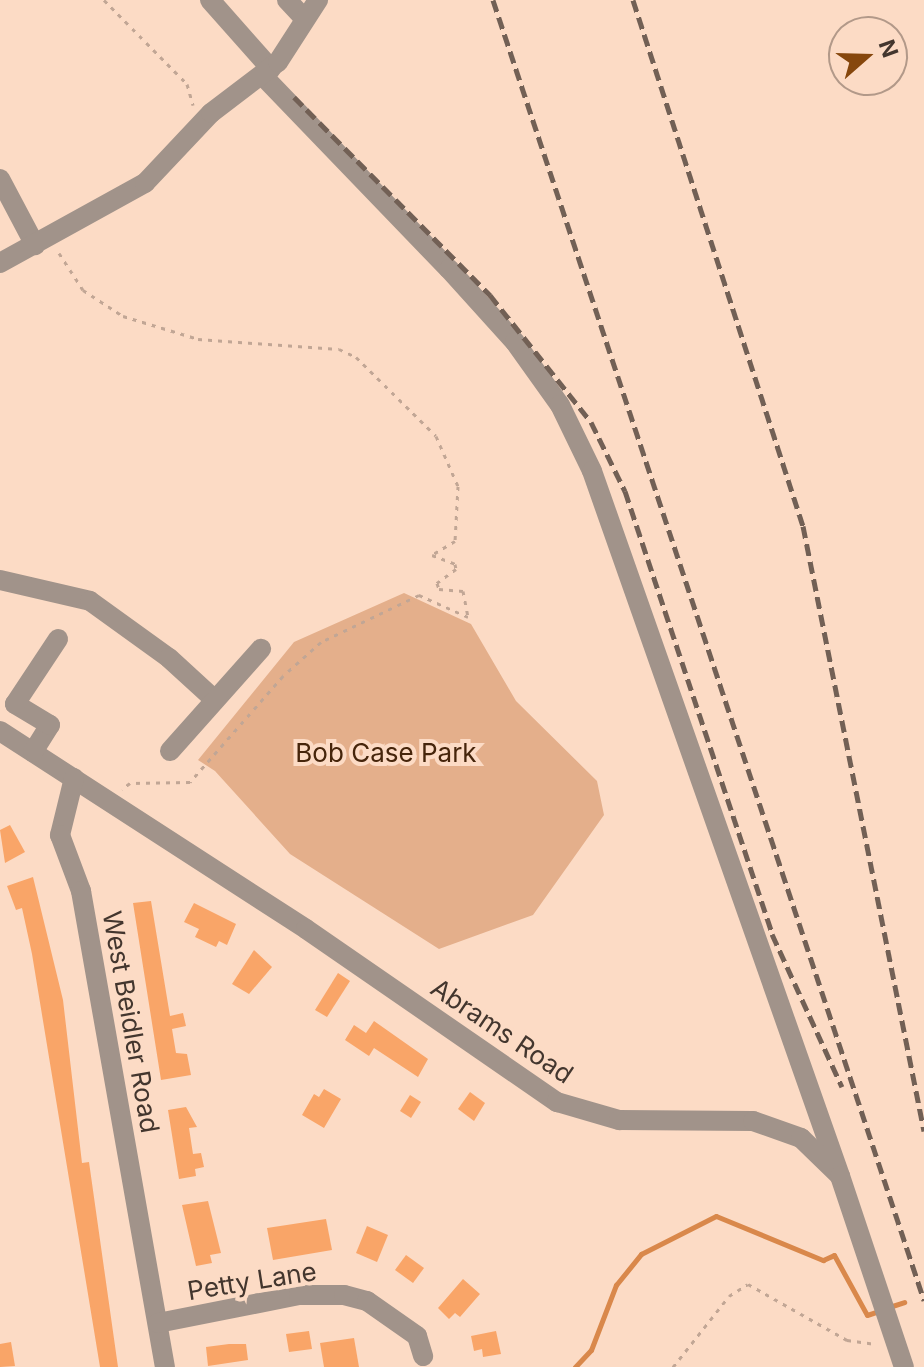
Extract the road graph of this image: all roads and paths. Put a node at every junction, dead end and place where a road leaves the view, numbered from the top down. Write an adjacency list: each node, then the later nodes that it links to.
1 (104, 0): 7 (path)
2 (210, 0): 6 (street)
3 (287, 0): 5 (street)
4 (318, 0): 5 (street)
5 (304, 18): 6 (street)
6 (267, 72): 9 (street); 21 (street)
7 (192, 113)
8 (0, 179): 9 (street)
9 (35, 245): 11 (street)
10 (57, 249): 20 (path)
11 (0, 263)
12 (0, 580): 15 (street)
13 (58, 639): 18 (street)
14 (261, 649): 15 (street)
15 (215, 700): 17 (street)
16 (0, 731): 18 (street)
17 (170, 751)
18 (33, 752): 19 (street)
19 (74, 778): 20 (street, Abrams Road); 22 (street, West Beidler Road)
20 (114, 802): 21 (street, Abrams Road)
21 (840, 1176): 23 (street, Abrams Road)
22 (158, 1323): 24 (street, Petty Lane); 25 (street, West Beidler Road)
23 (897, 1347): 26 (path); 27 (street, Abrams Road)
24 (423, 1356)
25 (165, 1367)
26 (673, 1367)
27 (904, 1367)

